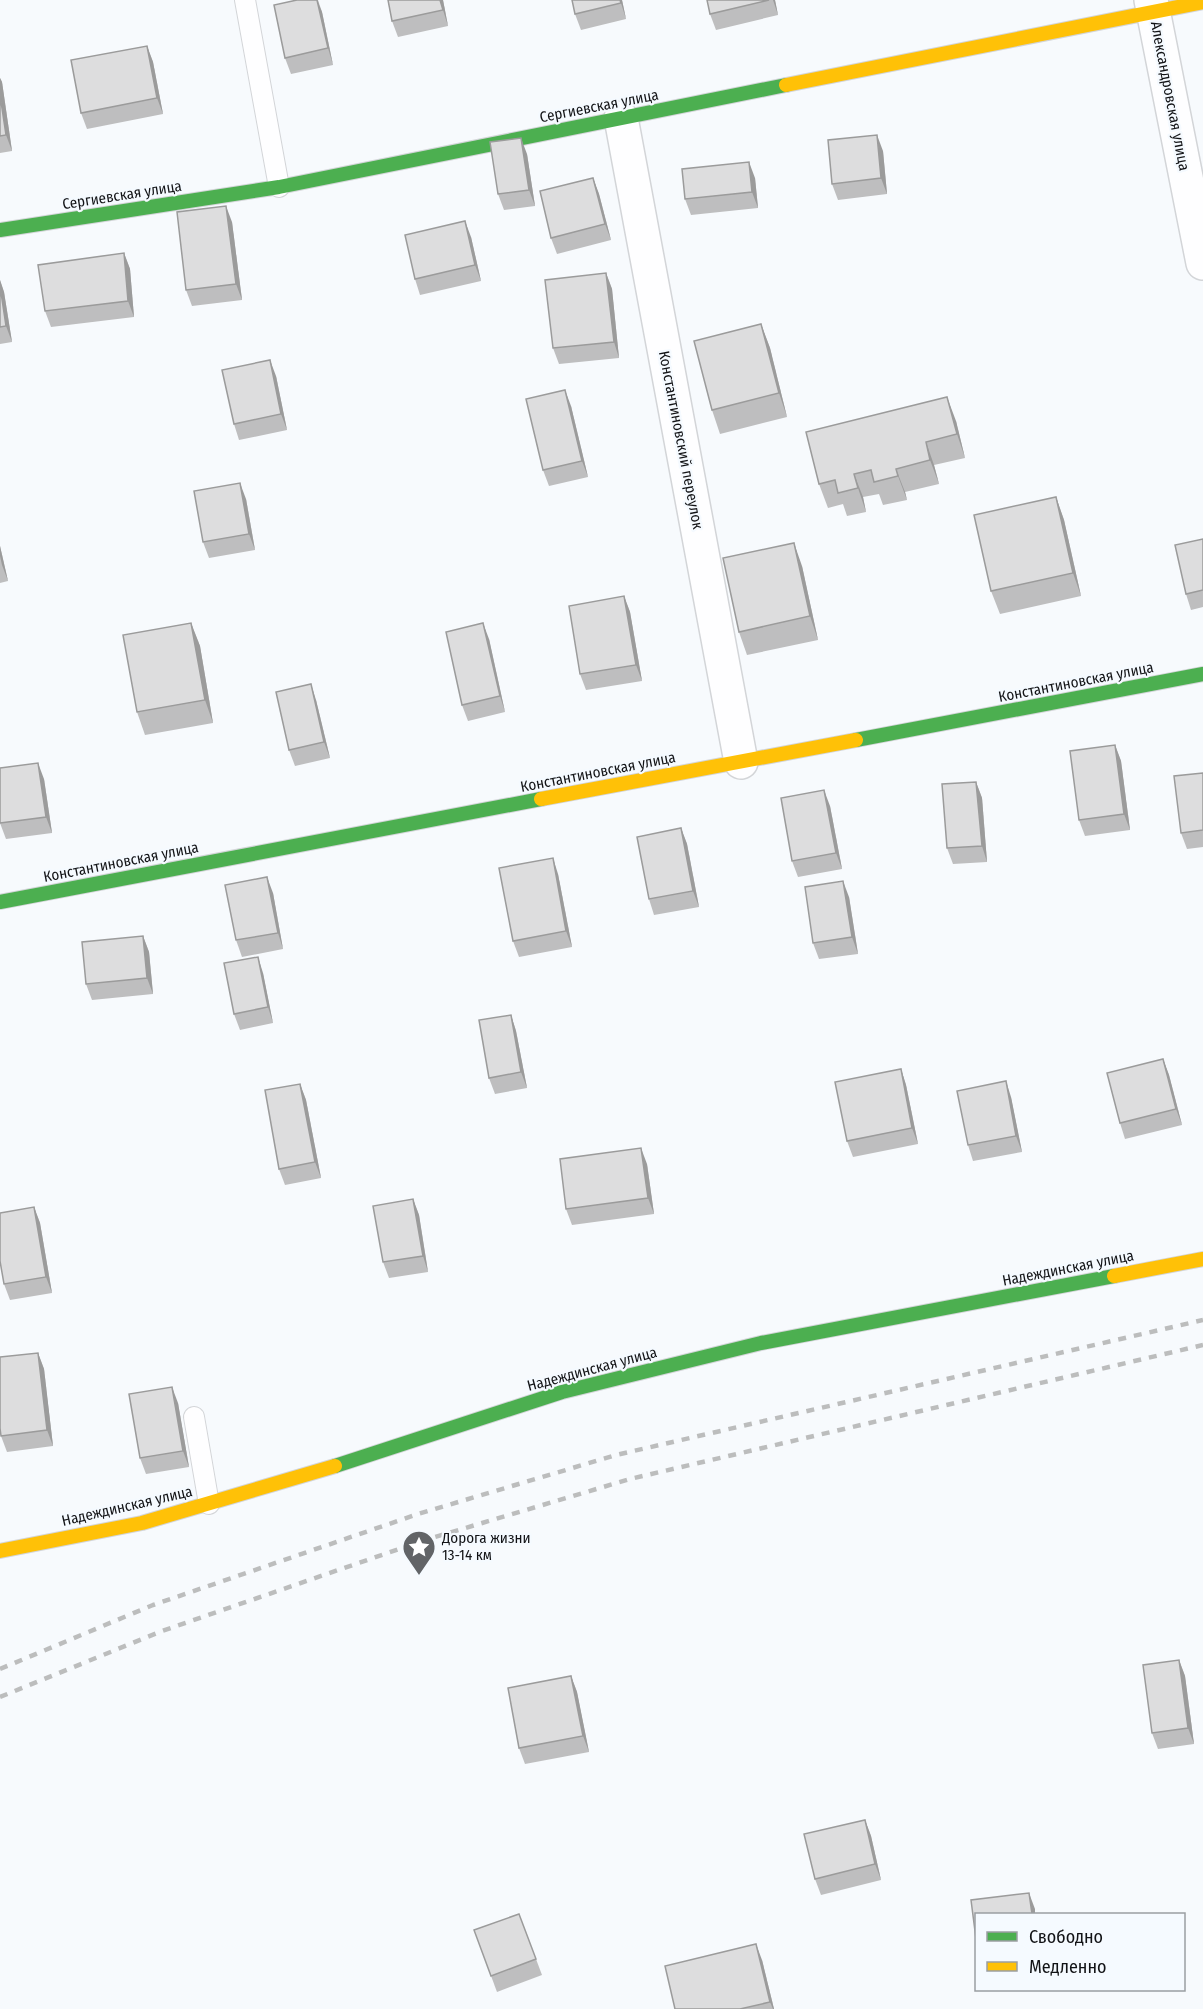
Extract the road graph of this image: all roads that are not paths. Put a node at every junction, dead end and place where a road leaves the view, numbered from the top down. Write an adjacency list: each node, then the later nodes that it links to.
1 (245, 0): 5 (lane)
2 (1203, 2): 3 (street, Сергиевская улица)
3 (1152, 5): 4 (street, Сергиевская улица); 7 (street, Александровская улица)
4 (621, 118): 5 (street, Сергиевская улица); 9 (street, Константиновский переулок)
5 (279, 187): 6 (street, Сергиевская улица)
6 (0, 230)
7 (1203, 263)
8 (1203, 674): 9 (street, Константиновская улица)
9 (741, 762): 10 (street, Константиновская улица)
10 (0, 902)
11 (1203, 1259): 13 (street, Надеждинская улица)
12 (194, 1417): 13 (lane)
13 (209, 1504): 14 (street, Надеждинская улица)
14 (0, 1551)

